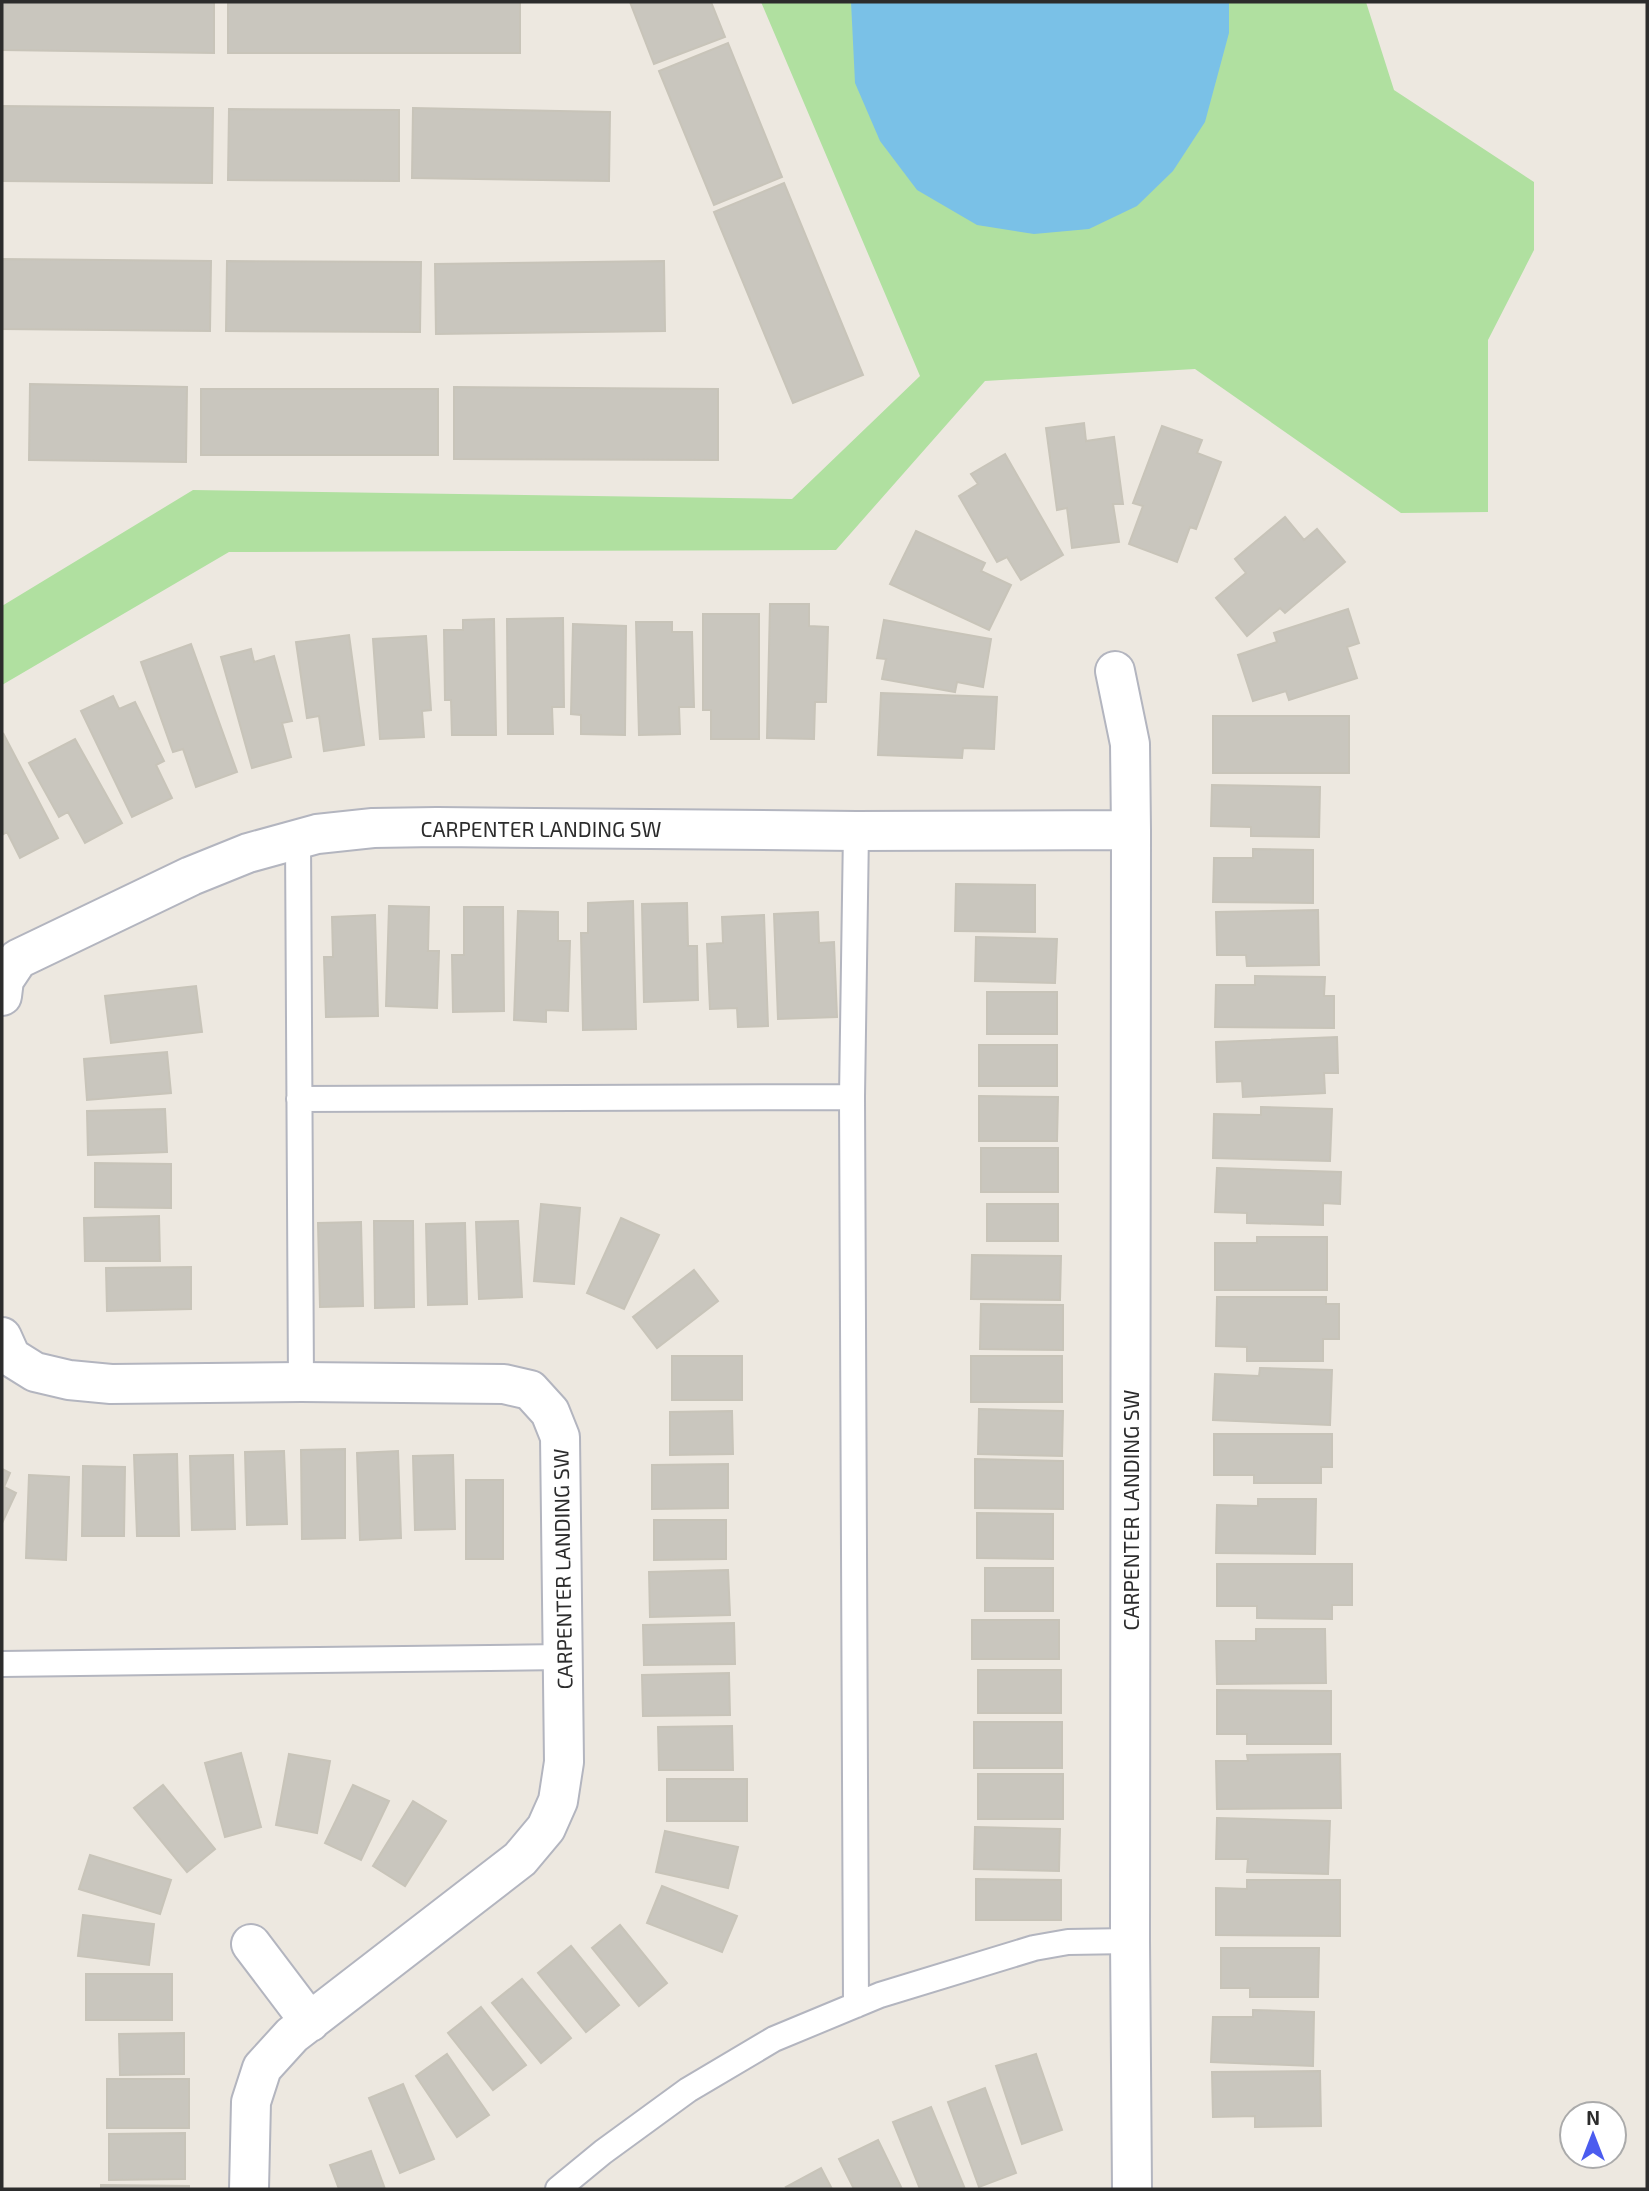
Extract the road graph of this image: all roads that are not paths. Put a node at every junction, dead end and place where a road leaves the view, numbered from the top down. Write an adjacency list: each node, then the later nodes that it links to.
1 (1115, 671): 2 (street, CARPENTER LANDING SW)
2 (1131, 830): 3 (street, CARPENTER LANDING SW); 12 (street, CARPENTER LANDING SW)
3 (856, 831): 4 (street, CARPENTER LANDING SW); 6 (lane)
4 (298, 839): 5 (street, CARPENTER LANDING SW); 7 (lane)
5 (2, 996)
6 (852, 1097): 7 (lane); 14 (lane)
7 (299, 1099): 9 (lane)
8 (2, 1337): 9 (street, CARPENTER LANDING SW)
9 (301, 1382): 10 (street, CARPENTER LANDING SW)
10 (563, 1657): 11 (lane); 15 (street, CARPENTER LANDING SW)
11 (2, 1664)
12 (1130, 1941): 14 (lane); 18 (street, CARPENTER LANDING SW)
13 (251, 1944): 15 (street)
14 (856, 2005): 17 (lane)
15 (310, 2022): 16 (street, CARPENTER LANDING SW)
16 (249, 2189)
17 (558, 2189)
18 (1132, 2189)

